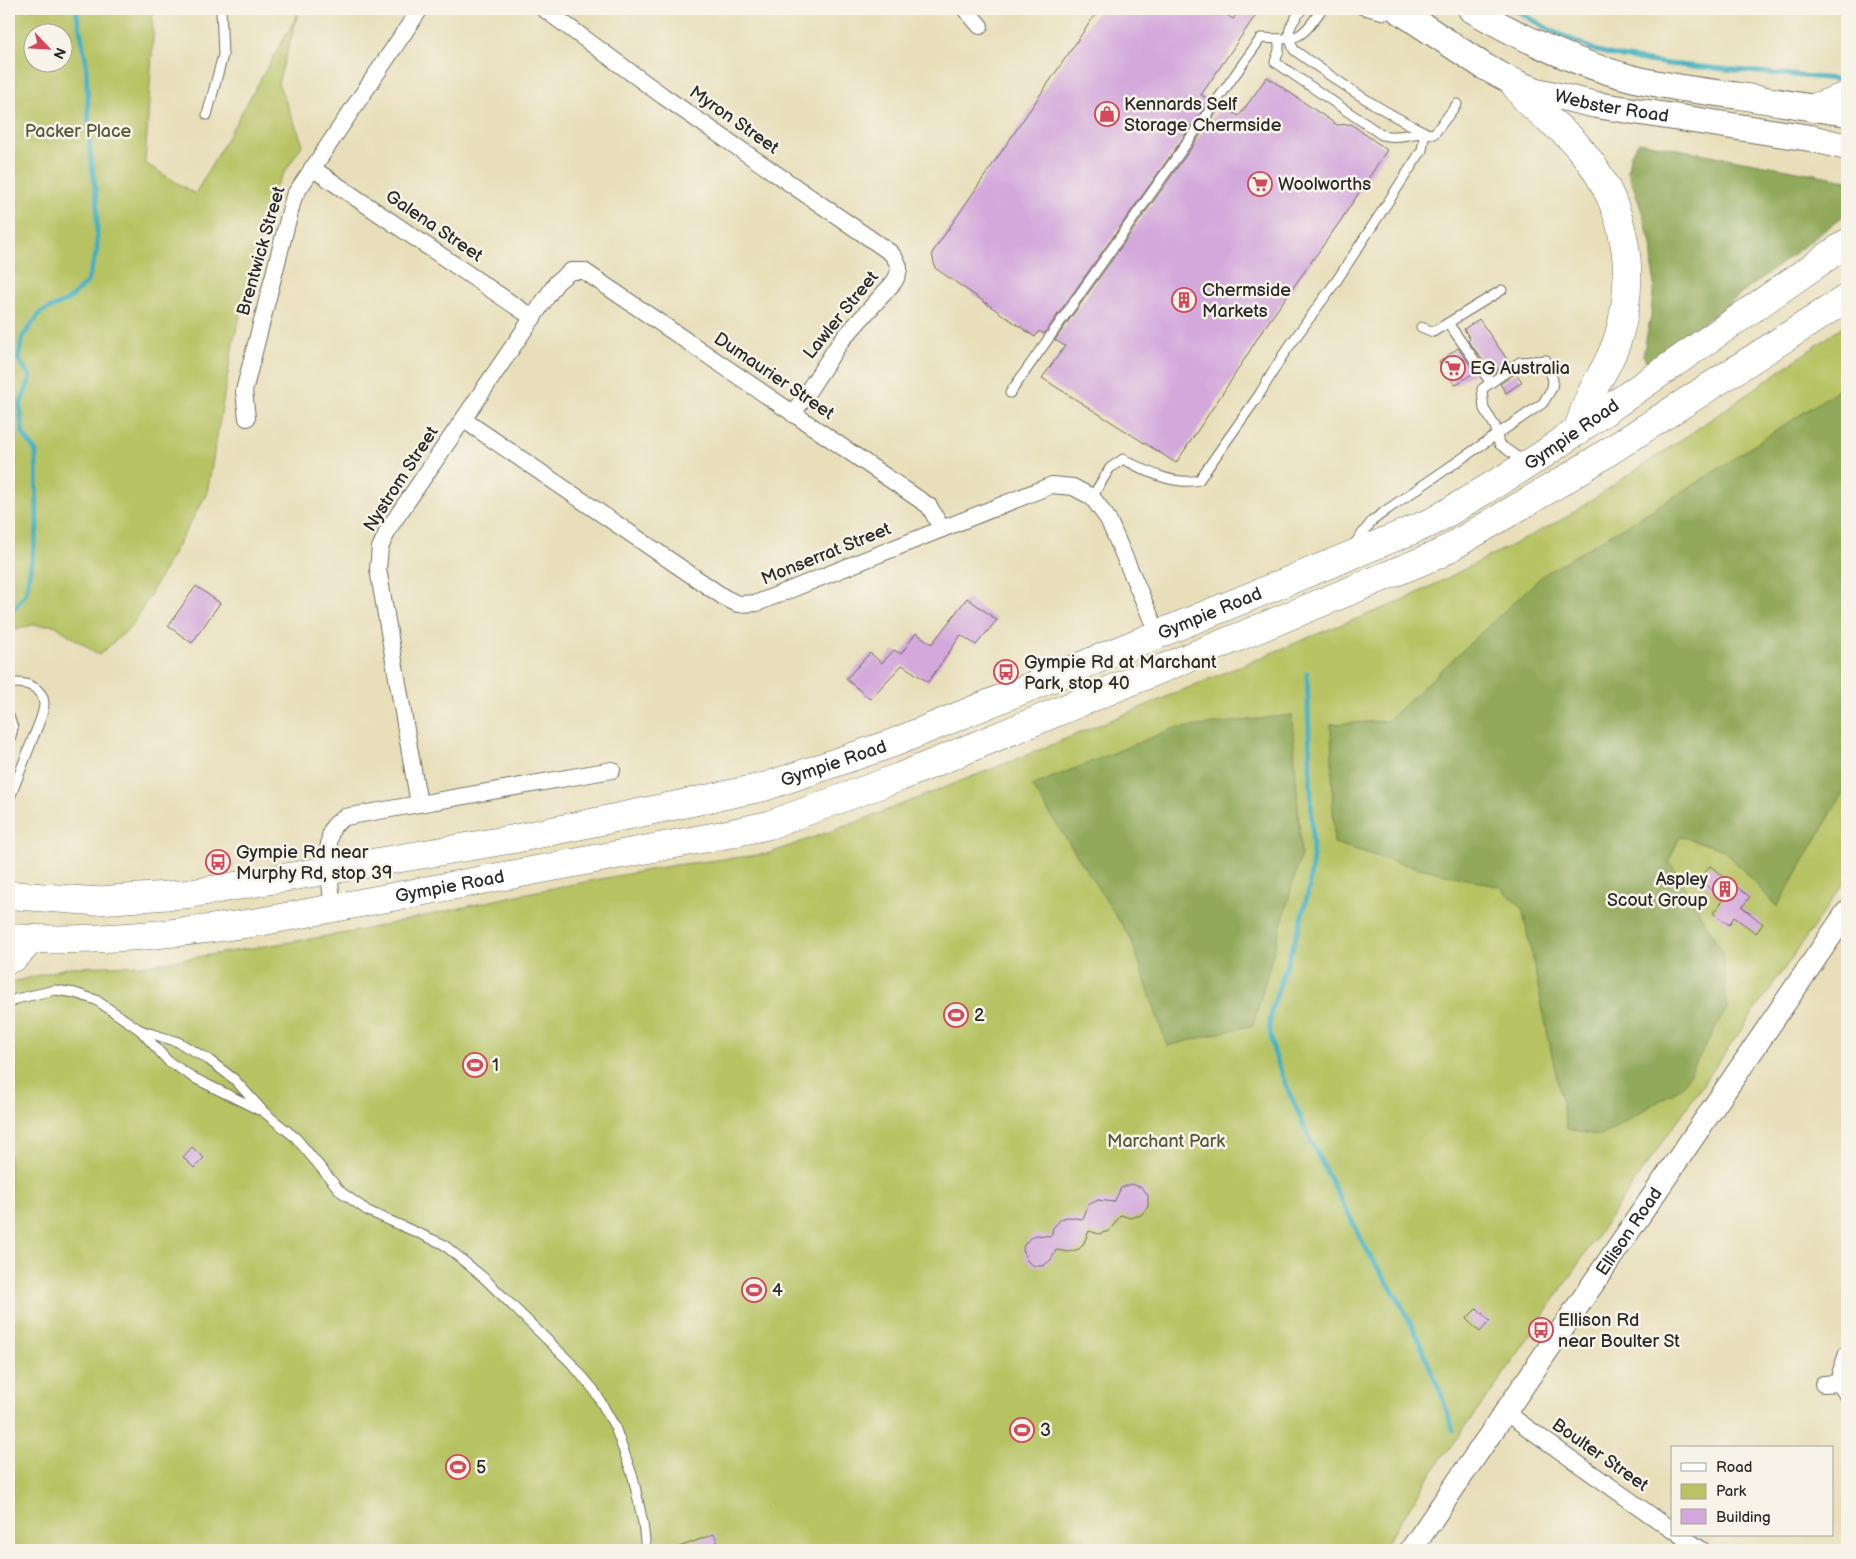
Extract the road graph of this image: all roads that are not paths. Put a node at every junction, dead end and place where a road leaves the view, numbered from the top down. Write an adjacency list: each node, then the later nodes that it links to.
1 (221, 9): 17 (lane)
2 (420, 9): 20 (street, Brentwick Street)
3 (544, 9): 22 (street, Myron Street)
4 (965, 9): 10 (street)
5 (1302, 9): 11 (lane)
6 (1322, 9): 11 (lane)
7 (1360, 9): 9 (lane)
8 (1471, 9): 15 (main road, Webster Road)
9 (1399, 10): 12 (main road, Webster Road)
10 (980, 26)
11 (1284, 39): 18 (lane); 18 (lane); 30 (lane)
12 (1513, 82): 19 (main road, Webster Road); 34 (highway)
13 (1847, 96): 15 (highway)
14 (1457, 104): 18 (lane)
15 (1813, 108): 16 (main road, Webster Road)
16 (1847, 113)
17 (207, 115)
18 (1425, 132): 37 (lane)
19 (1847, 147)
20 (312, 168): 26 (street, Galena Street); 32 (street, Brentwick Street)
21 (1847, 243): 34 (highway, Gympie Road)
22 (899, 265): 31 (street, Lawler Street)
23 (571, 271): 26 (street, Nystrom Street); 31 (street, Dumaurier Street)
24 (1502, 290): 27 (lane)
25 (1847, 298): 50 (highway, Gympie Road)
26 (533, 318): 33 (street, Nystrom Street)
27 (1448, 323): 28 (lane); 29 (lane)
28 (1421, 327)
29 (1491, 383): 35 (lane); 35 (lane)
30 (1010, 393)
31 (793, 414): 38 (street, Dumaurier Street)
32 (247, 418)
33 (464, 420): 38 (street, Monserrat Street); 47 (street, Nystrom Street)
34 (1577, 432): 36 (highway, Gympie Road)
35 (1497, 434): 36 (lane); 39 (lane)
36 (1524, 466): 39 (highway, Gympie Road)
37 (1092, 497): 38 (street, Monserrat Street); 40 (street, Monserrat Street)
38 (942, 529)
39 (1335, 562): 40 (highway, Gympie Road)
40 (1158, 634): 48 (highway, Gympie Road)
41 (13, 683): 42 (lane); 46 (lane)
42 (9, 691)
43 (9, 716): 44 (lane)
44 (9, 744)
45 (612, 770): 47 (street)
46 (9, 800)
47 (419, 804): 48 (street)
48 (329, 870): 49 (highway, Gympie Road); 50 (street)
49 (9, 895)
50 (333, 909): 52 (highway, Gympie Road)
51 (1847, 912): 60 (main road, Ellison Road)
52 (20, 939): 53 (highway)
53 (9, 959)
54 (9, 1004): 55 (lane)
55 (140, 1030): 56 (lane); 56 (lane)
56 (265, 1113): 63 (lane)
57 (1847, 1354): 59 (street)
58 (1823, 1384): 59 (street)
59 (1844, 1389)
60 (1504, 1412): 61 (street, Boulter Street); 64 (main road, Ellison Road)
61 (1671, 1529)
62 (1681, 1536): 65 (street)
63 (646, 1550)
64 (1411, 1550)
65 (1702, 1550)

